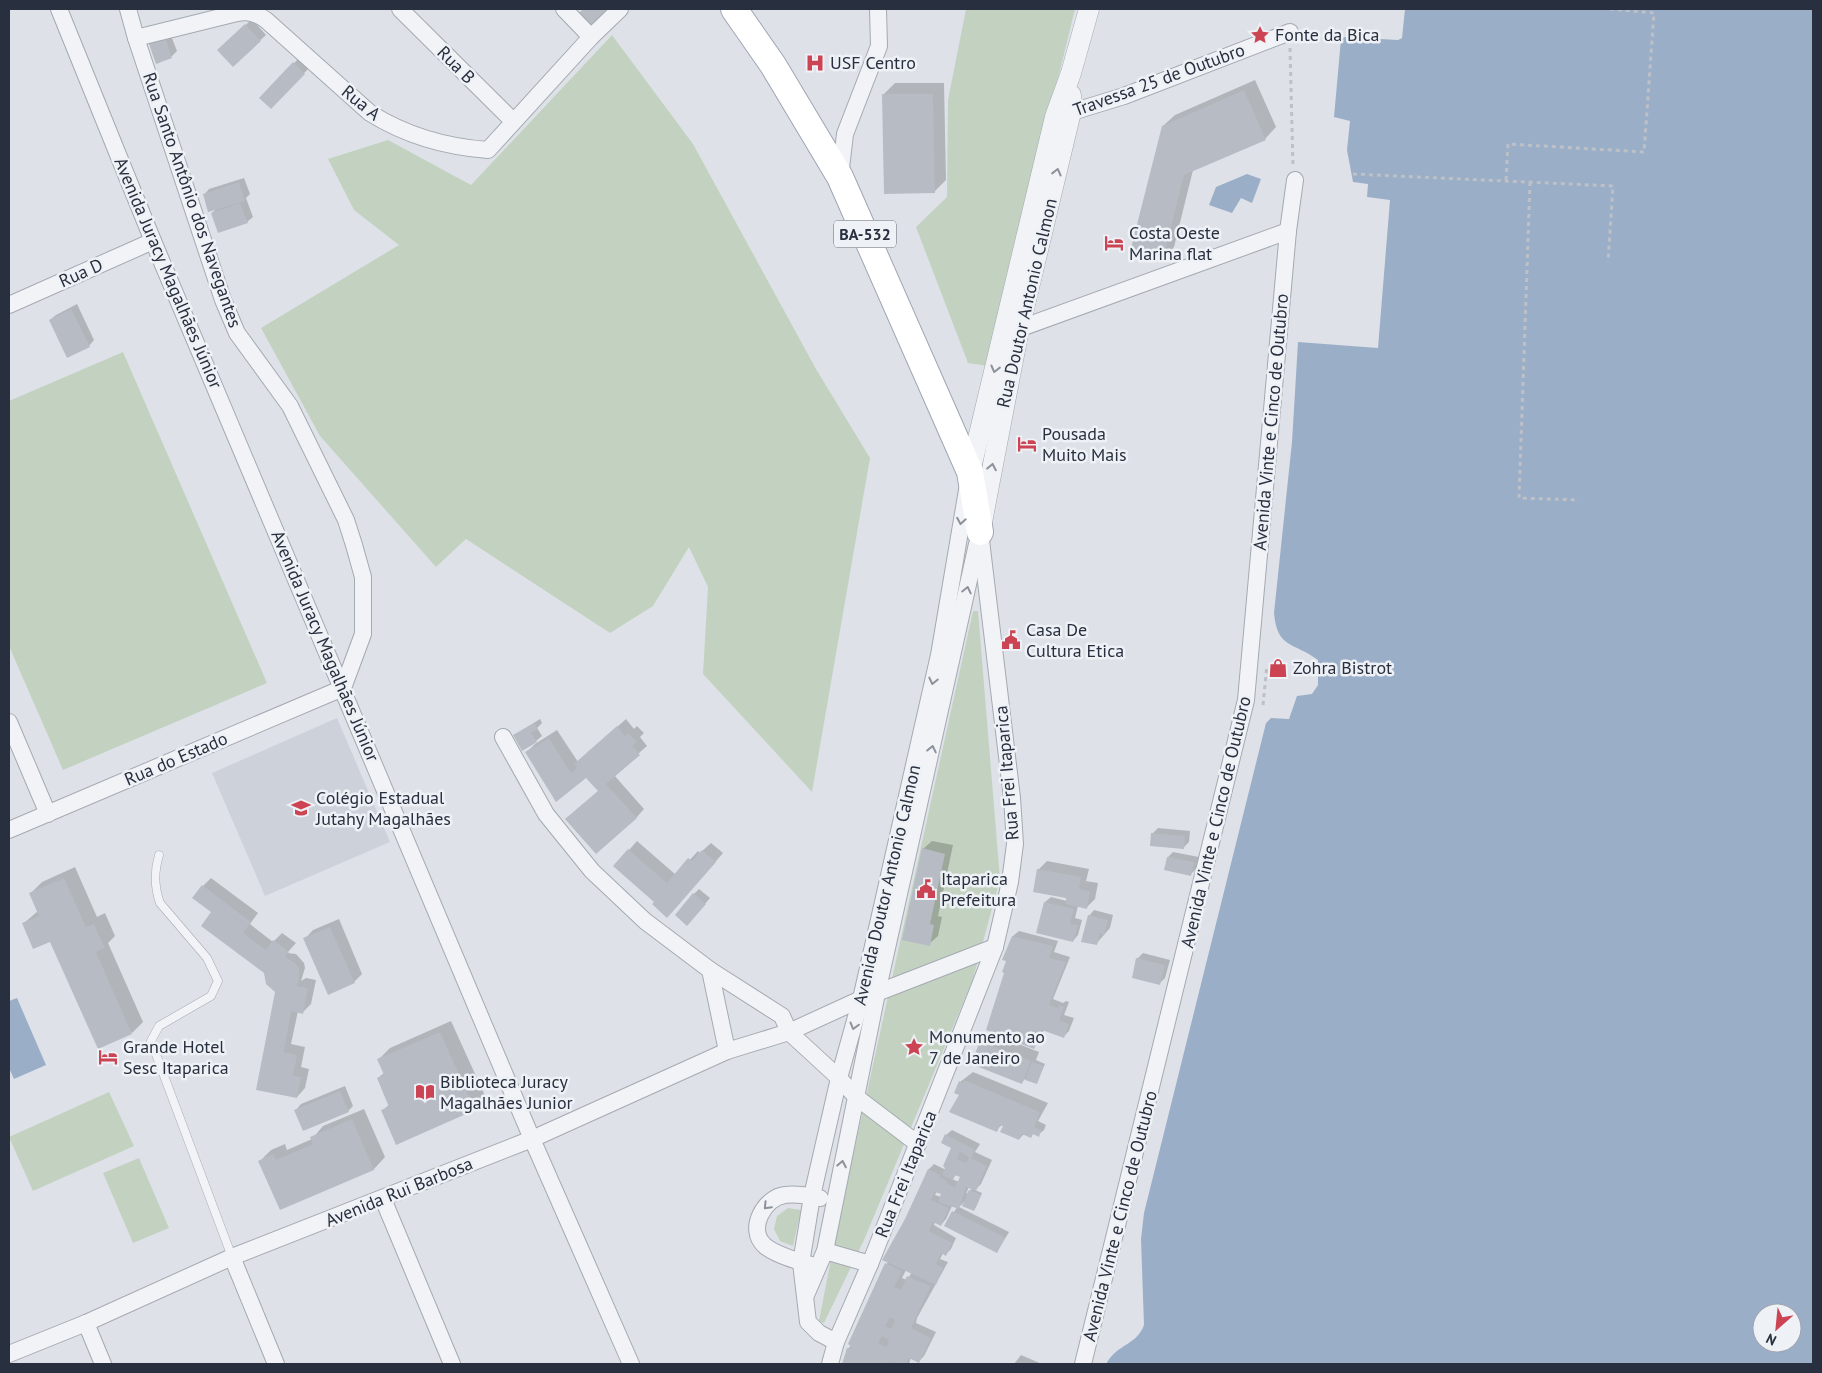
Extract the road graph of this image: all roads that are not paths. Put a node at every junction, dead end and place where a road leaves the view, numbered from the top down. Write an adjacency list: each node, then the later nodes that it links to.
1 (59, 9): 17 (street, Avenida Juracy Magalhães Júnior)
2 (128, 9): 11 (street, Rua Santo Antônio dos Navegantes)
3 (400, 9): 13 (street, Rua B)
4 (564, 9): 10 (street)
5 (620, 9): 10 (street, Rua A)
6 (734, 9): 14 (main road, BA-532)
7 (878, 9): 14 (street)
8 (1089, 9): 12 (street, Rua Doutor Antonio Calmon)
9 (1290, 32): 12 (street, Travessa 25 de Outubro)
10 (591, 37): 13 (street, Rua A)
11 (136, 38): 13 (street, Rua A); 23 (street, Rua Santo Antônio dos Navegantes)
12 (1063, 115): 19 (street, Rua Doutor Antonio Calmon)
13 (513, 121)
14 (840, 176): 20 (main road, BA-532)
15 (1295, 180): 16 (street, Avenida Vinte e Cinco de Outubro)
16 (1288, 231): 19 (street); 57 (street, Avenida Vinte e Cinco de Outubro)
17 (153, 241): 18 (street, Rua D); 23 (street, Avenida Juracy Magalhães Júnior)
18 (10, 301)
19 (1011, 332): 20 (street, Rua Doutor Antonio Calmon, one-way to 20); 21 (street, Rua Doutor Antonio Calmon, one-way to 19)
20 (970, 472): 21 (main road, BA-532); 22 (street, Avenida Doutor Antonio Calmon / BA-532, one-way to 22)
21 (980, 532): 22 (street, Avenida Doutor Antonio Calmon / BA-532, one-way to 21); 30 (street, Rua Frei Itaparica / BA-532)
22 (945, 657): 26 (street, Avenida Doutor Antonio Calmon / BA-532)
23 (343, 688): 27 (street, Rua do Estado); 38 (street, Avenida Juracy Magalhães Júnior)
24 (9, 722): 27 (street)
25 (503, 737): 31 (street)
26 (918, 783): 32 (street, Avenida Doutor Antonio Calmon / BA-532); 33 (street, Avenida Doutor Antonio Calmon / BA-532)
27 (48, 814): 28 (street, Rua do Estado)
28 (9, 830)
29 (159, 855): 44 (lane)
30 (995, 947): 32 (street, Avenida Rui Barbosa); 39 (street, Rua Frei Itaparica / BA-532)
31 (710, 970): 34 (street); 35 (street)
32 (877, 993): 33 (street, Avenida Rui Barbosa); 37 (street, Avenida Doutor Antonio Calmon / BA-532)
33 (861, 1000): 34 (street, Avenida Rui Barbosa); 36 (street, Avenida Doutor Antonio Calmon / BA-532, one-way to 36)
34 (789, 1032): 35 (street, Avenida Rui Barbosa); 36 (street)
35 (727, 1051): 38 (street, Avenida Rui Barbosa)
36 (839, 1078): 37 (street); 40 (street, Avenida Doutor Antonio Calmon / BA-532)
37 (856, 1097): 39 (street); 42 (street, Avenida Doutor Antonio Calmon / BA-532, one-way to 37)
38 (532, 1139): 41 (street, Avenida Rui Barbosa); 55 (street, Avenida Juracy Magalhães Júnior)
39 (918, 1144): 46 (street, Rua Frei Itaparica / BA-532)
40 (812, 1196): 42 (street); 45 (street, Avenida Doutor Antonio Calmon / BA-532); 45 (street, one-way to 45)
41 (383, 1199): 44 (street, Avenida Rui Barbosa); 54 (street)
42 (835, 1200): 43 (street, Avenida Doutor Antonio Calmon / BA-532)
43 (825, 1252): 46 (street); 47 (street, Avenida Doutor Antonio Calmon / BA-532)
44 (232, 1257): 49 (street, Avenida Rui Barbosa); 53 (street)
45 (801, 1263): 47 (street); 48 (street, Avenida Doutor Antonio Calmon / BA-532)
46 (870, 1264): 50 (street, Rua Frei Itaparica / BA-532)
47 (819, 1267): 48 (street, Avenida Doutor Antonio Calmon / BA-532)
48 (806, 1295): 50 (street, Avenida Doutor Antonio Calmon / BA-532)
49 (86, 1323): 51 (street, Avenida Rui Barbosa); 52 (street)
50 (836, 1342): 56 (street, Rua Frei Itaparica)
51 (9, 1354)
52 (103, 1364)
53 (276, 1364)
54 (452, 1364)
55 (631, 1364)
56 (830, 1364)
57 (1083, 1364)

